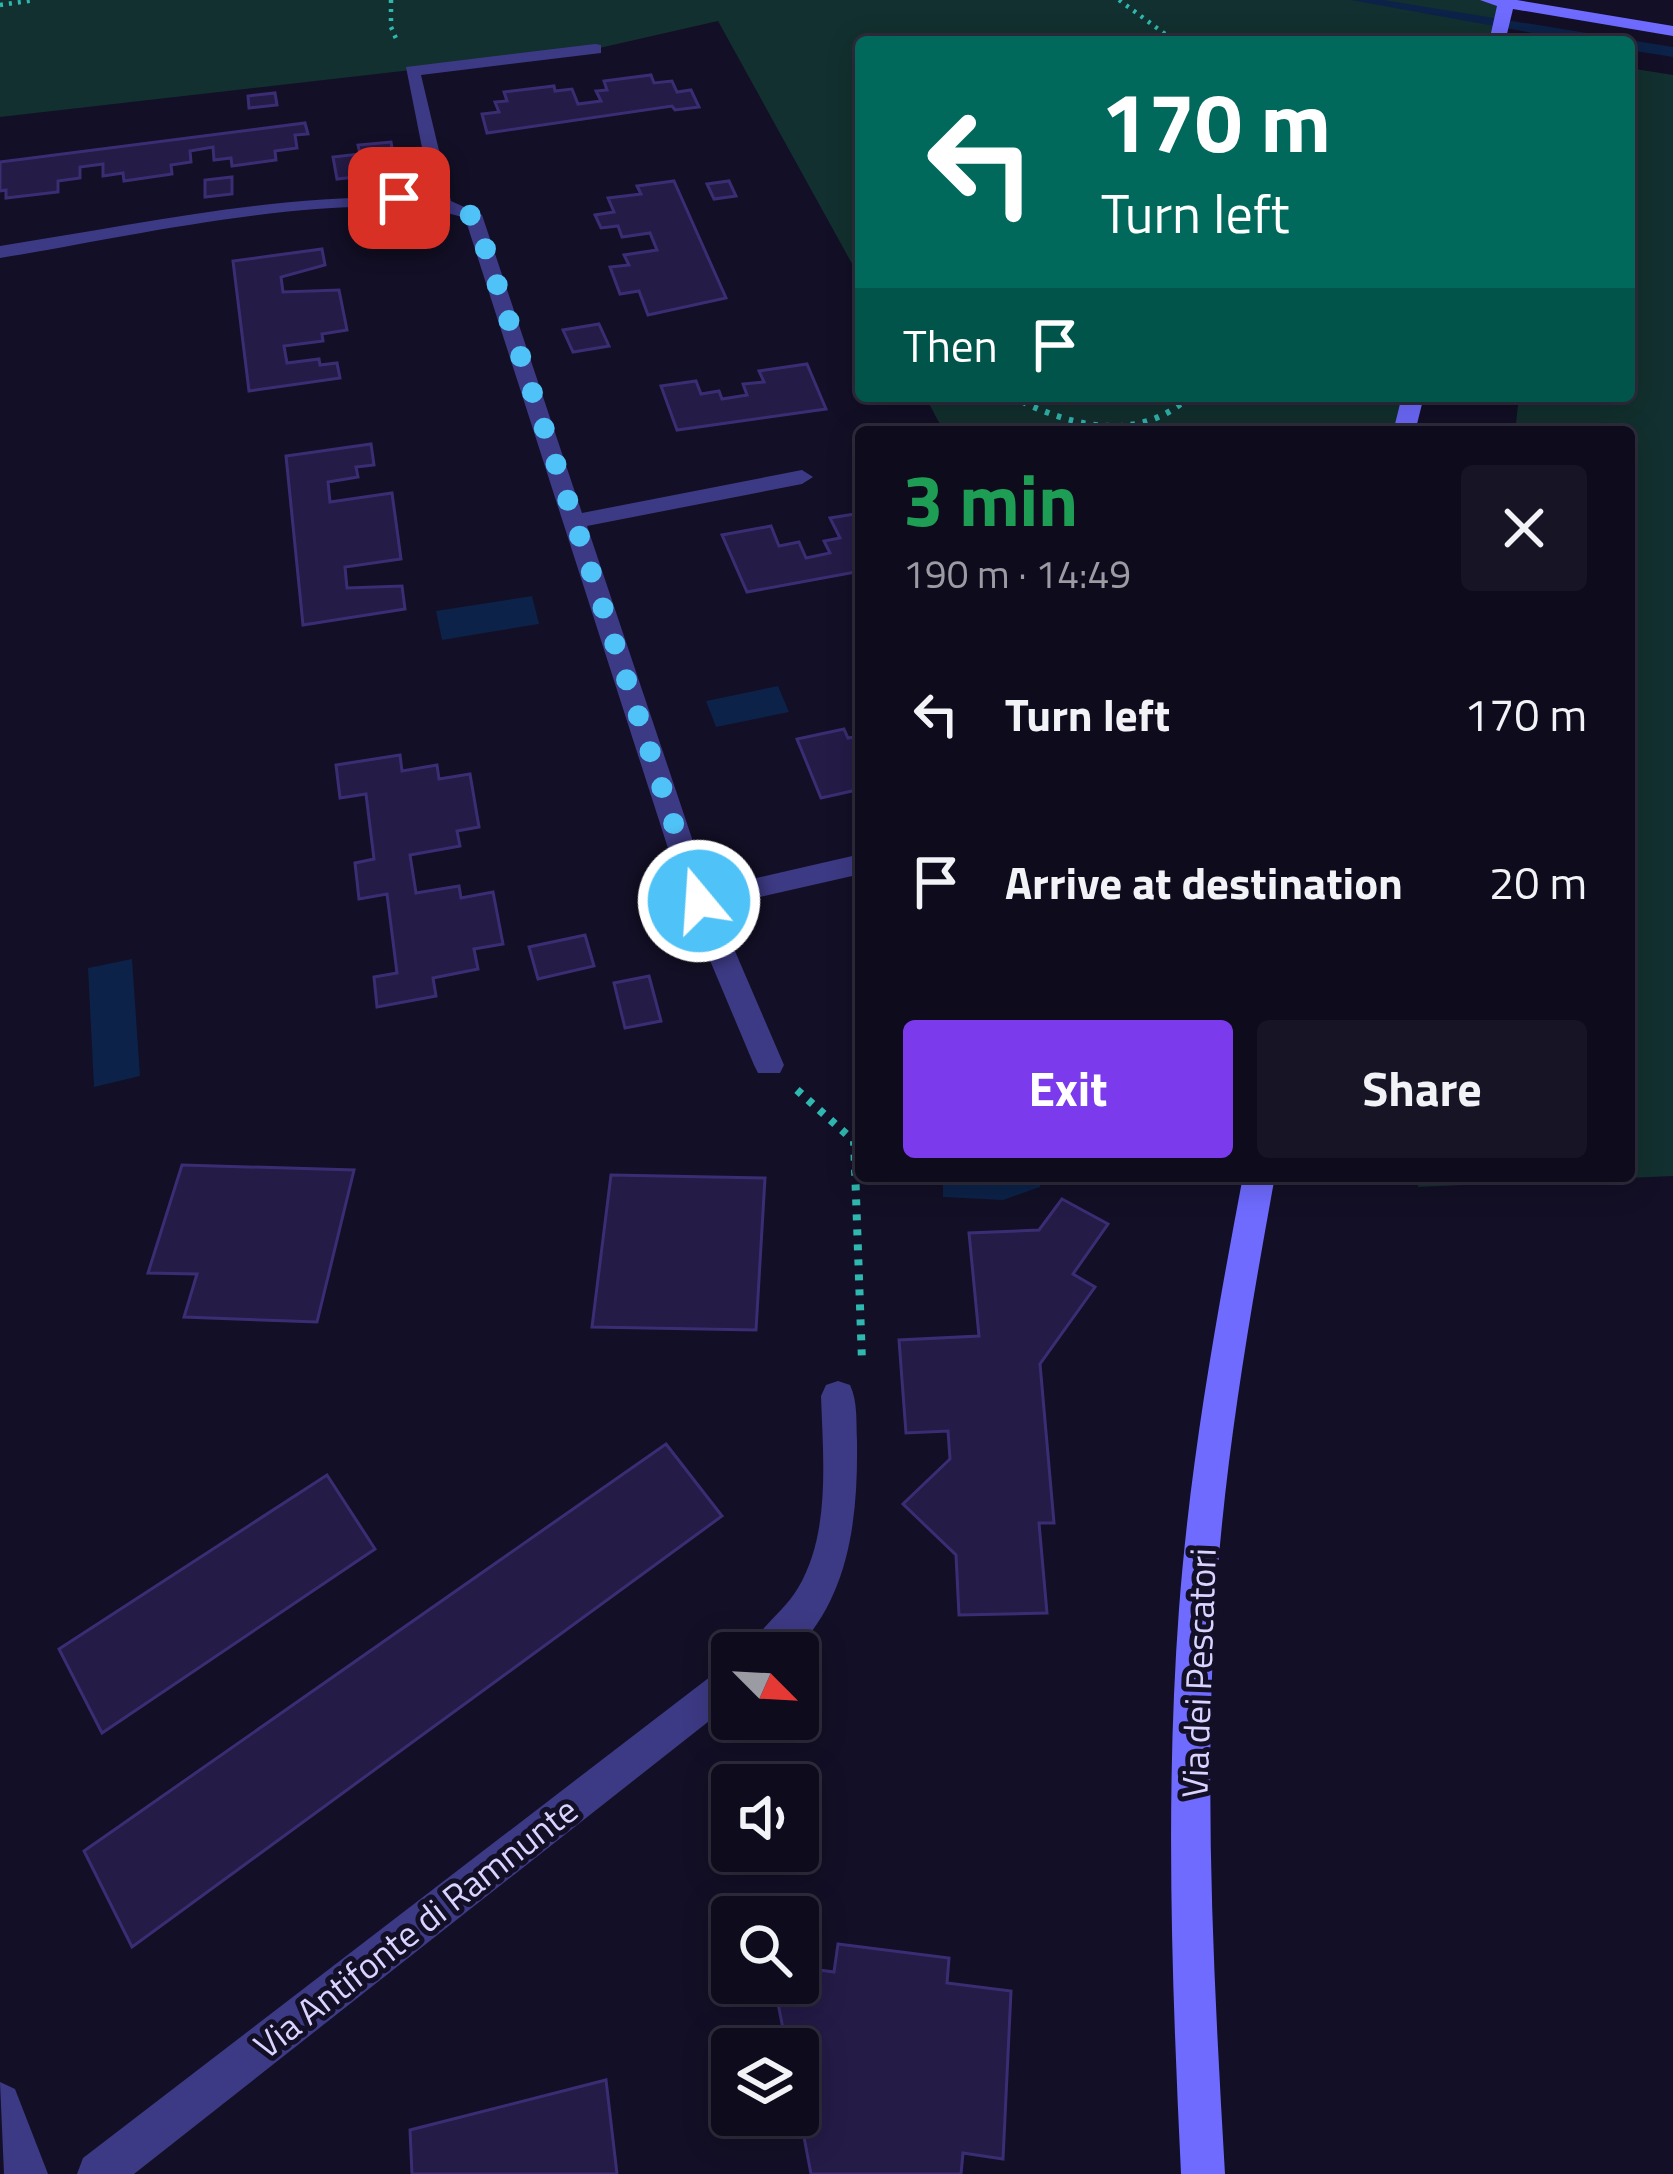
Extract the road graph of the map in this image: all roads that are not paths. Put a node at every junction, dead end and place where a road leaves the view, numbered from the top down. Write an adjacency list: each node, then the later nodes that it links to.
1 (1501, 4): 2 (street); 3 (street)
2 (1673, 31)
3 (1498, 36)
4 (596, 49): 5 (street)
5 (442, 200): 6 (street); 8 (street)
6 (0, 252)
7 (802, 477): 8 (street)
8 (575, 521): 10 (street)
9 (855, 865): 10 (street)
10 (699, 901): 11 (street)
11 (769, 1065)
12 (1258, 1182): 19 (street, Via dei Pescatori)
13 (838, 1396): 14 (street)
14 (787, 1632)
15 (711, 1695): 18 (street, Via Antifonte di Ramnunte)
16 (0, 2104): 17 (street)
17 (26, 2174)
18 (99, 2174)
19 (1202, 2174)

